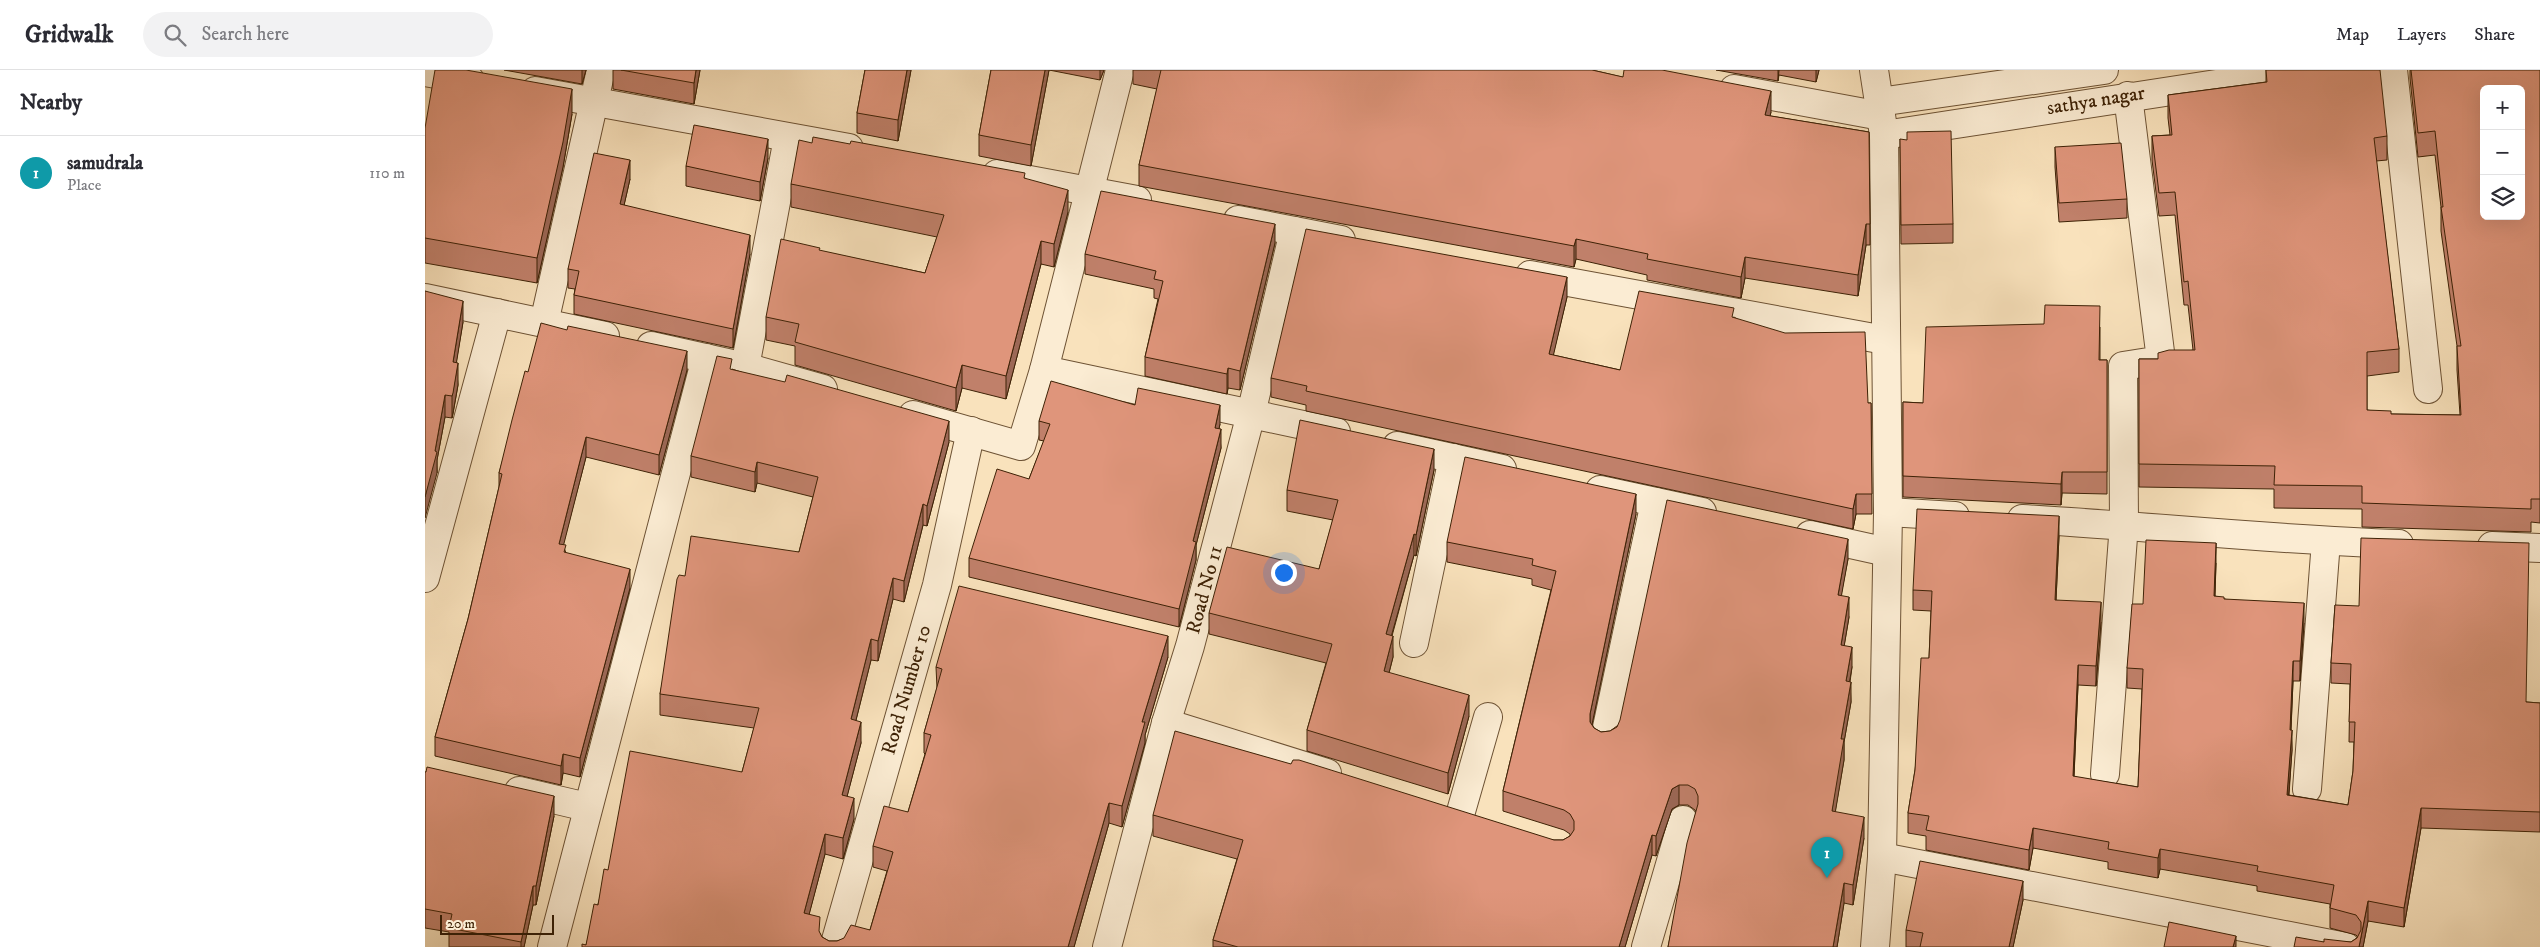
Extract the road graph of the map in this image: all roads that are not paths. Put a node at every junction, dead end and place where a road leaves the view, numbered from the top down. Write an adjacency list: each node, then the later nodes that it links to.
1 (601, 70): 10 (street)
2 (1120, 70): 15 (street)
3 (1874, 70): 11 (street)
4 (2104, 70): 11 (street, sathya nagar)
5 (2308, 70): 9 (street, sathya nagar)
6 (2393, 70): 28 (street)
7 (425, 72): 10 (street)
8 (1708, 84): 11 (street)
9 (2128, 96): 11 (street, sathya nagar); 39 (street)
10 (593, 101): 12 (street); 23 (street)
11 (1881, 118): 24 (street)
12 (788, 138): 13 (street); 26 (street)
13 (876, 153)
14 (973, 170): 15 (street)
15 (1090, 190): 16 (street); 27 (street)
16 (1158, 204)
17 (1216, 216): 18 (street)
18 (1294, 231): 19 (street); 31 (street, Road No 11)
19 (1362, 244)
20 (1507, 270): 24 (street)
21 (425, 298): 22 (street)
22 (497, 313): 23 (street); 46 (street)
23 (544, 323): 25 (street)
24 (1885, 340): 37 (street)
25 (706, 358): 26 (street); 60 (street)
26 (745, 367): 29 (street)
27 (1044, 370): 31 (street); 32 (street)
28 (2428, 389)
29 (848, 397)
30 (886, 407): 32 (street)
31 (1251, 414): 33 (street); 51 (street, Road No 11)
32 (971, 431): 47 (street, Road Number 10)
33 (1453, 458): 34 (street); 50 (street)
34 (1530, 475)
35 (1578, 485): 36 (street)
36 (1655, 502): 38 (street); 54 (street)
37 (1889, 512): 39 (street); 45 (street)
38 (1723, 516)
39 (2124, 524): 41 (street); 55 (street)
40 (1781, 529): 45 (street)
41 (2326, 541): 42 (street); 58 (street)
42 (2421, 544)
43 (2468, 546): 44 (street)
44 (2540, 548)
45 (1887, 552): 64 (street)
46 (425, 578)
47 (937, 585): 48 (street); 66 (street, Road Number 10)
48 (965, 592)
49 (1162, 640): 51 (street)
50 (1414, 643)
51 (1190, 646): 53 (street, Road No 11)
52 (1488, 718): 61 (street)
53 (1166, 723): 56 (street); 67 (street, Road No 11)
54 (1605, 737)
55 (2105, 774)
56 (1346, 779)
57 (492, 785): 60 (street)
58 (2307, 789)
59 (1432, 806): 61 (street)
60 (587, 807): 65 (street)
61 (1460, 815): 63 (street)
62 (1683, 820): 68 (street)
63 (1487, 823)
64 (1882, 857): 69 (street); 70 (street)
65 (552, 947)
66 (834, 947)
67 (1107, 947)
68 (1646, 947)
69 (1875, 947)
70 (2345, 947)

